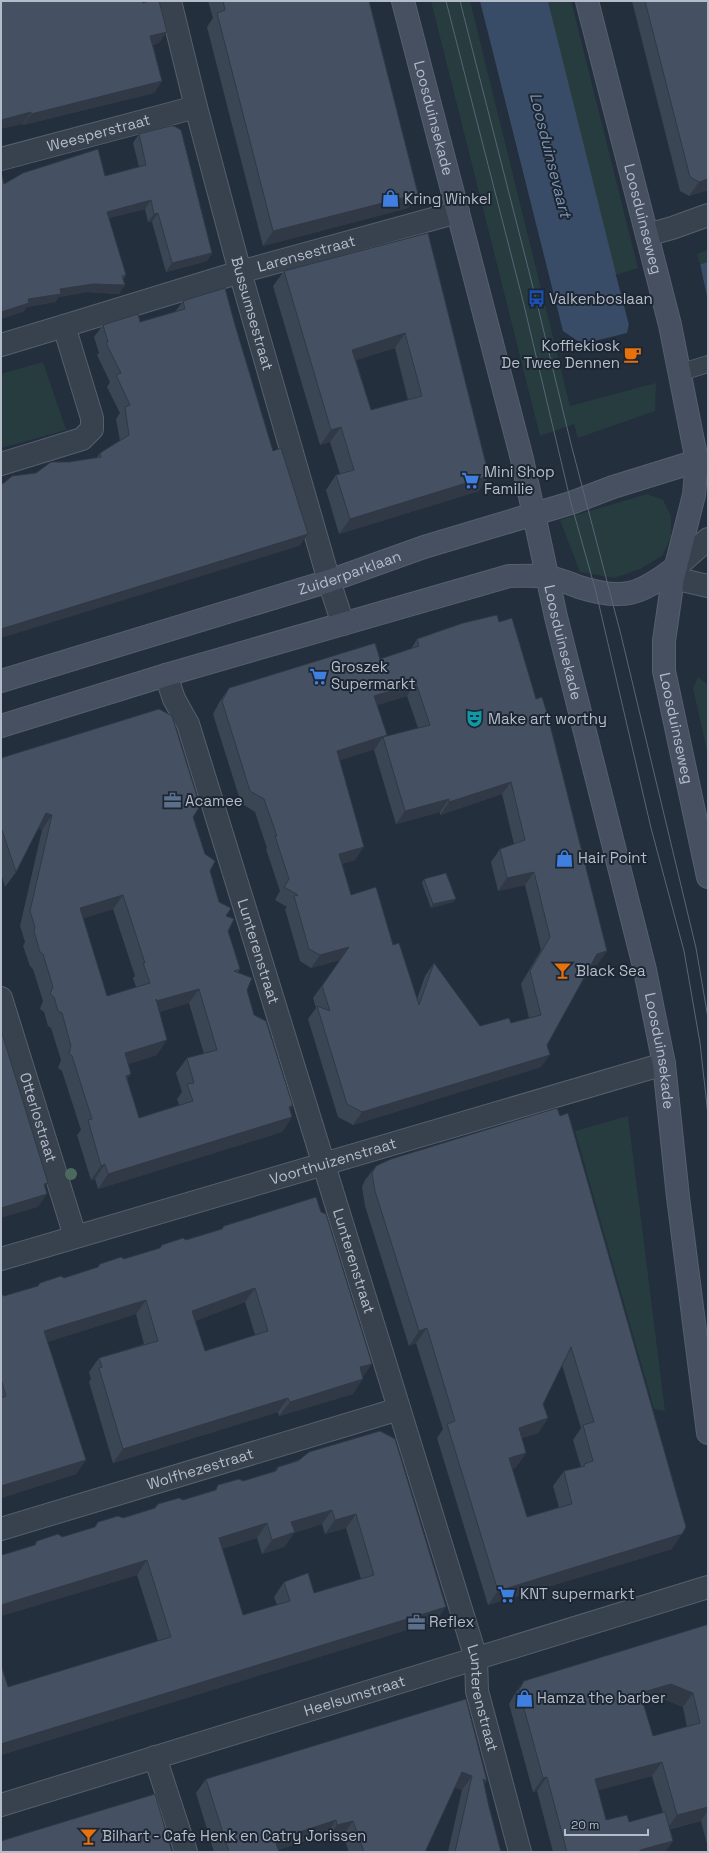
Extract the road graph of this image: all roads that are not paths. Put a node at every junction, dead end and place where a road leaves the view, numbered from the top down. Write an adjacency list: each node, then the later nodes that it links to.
1 (170, 1): 4 (street, Bussumsestraat)
2 (403, 1): 6 (main road, Loosduinsekade)
3 (588, 1): 8 (main road, Loosduinseweg)
4 (196, 107): 5 (street, Weesperstraat); 9 (street, Bussumsestraat)
5 (1, 159)
6 (458, 212): 9 (street, Larensestraat); 16 (main road, Loosduinsekade)
7 (708, 216): 8 (street)
8 (647, 235): 13 (main road, Loosduinseweg)
9 (240, 272): 10 (street, Larensestraat); 20 (street, Bussumsestraat)
10 (64, 326): 11 (street, Larensestraat); 15 (street)
11 (1, 345)
12 (708, 364): 13 (lane)
13 (679, 373): 14 (main road, Loosduinseweg)
14 (703, 459): 16 (main road, Zuiderparklaan); 18 (main road, Loosduinseweg)
15 (1, 464)
16 (535, 514): 19 (main road, Loosduinsekade); 20 (main road, Zuiderparklaan)
17 (708, 539): 18 (street)
18 (674, 573): 19 (main road); 21 (street); 26 (main road, Loosduinseweg)
19 (547, 577): 22 (main road); 28 (main road, Loosduinsekade)
20 (329, 581): 22 (street, Bussumsestraat); 24 (main road, Zuiderparklaan)
21 (708, 586)
22 (343, 624): 23 (main road)
23 (166, 676): 25 (main road); 29 (street, Lunterenstraat)
24 (1, 681)
25 (1, 726)
26 (708, 877)
27 (1, 998): 30 (street, Otterlostraat)
28 (664, 1064): 29 (street, Voorthuizenstraat); 33 (main road, Loosduinsekade)
29 (324, 1164): 30 (street, Voorthuizenstraat); 32 (street, Lunterenstraat)
30 (75, 1236): 31 (street, Voorthuizenstraat)
31 (1, 1259)
32 (399, 1409): 34 (street, Wolfhezestraat); 36 (street, Lunterenstraat)
33 (708, 1433)
34 (1, 1529)
35 (708, 1587): 36 (street, Heelsumstraat)
36 (476, 1658): 37 (street, Heelsumstraat); 40 (street, Lunterenstraat)
37 (155, 1758): 38 (street, Heelsumstraat); 39 (street)
38 (1, 1805)
39 (186, 1852)
40 (520, 1852)

